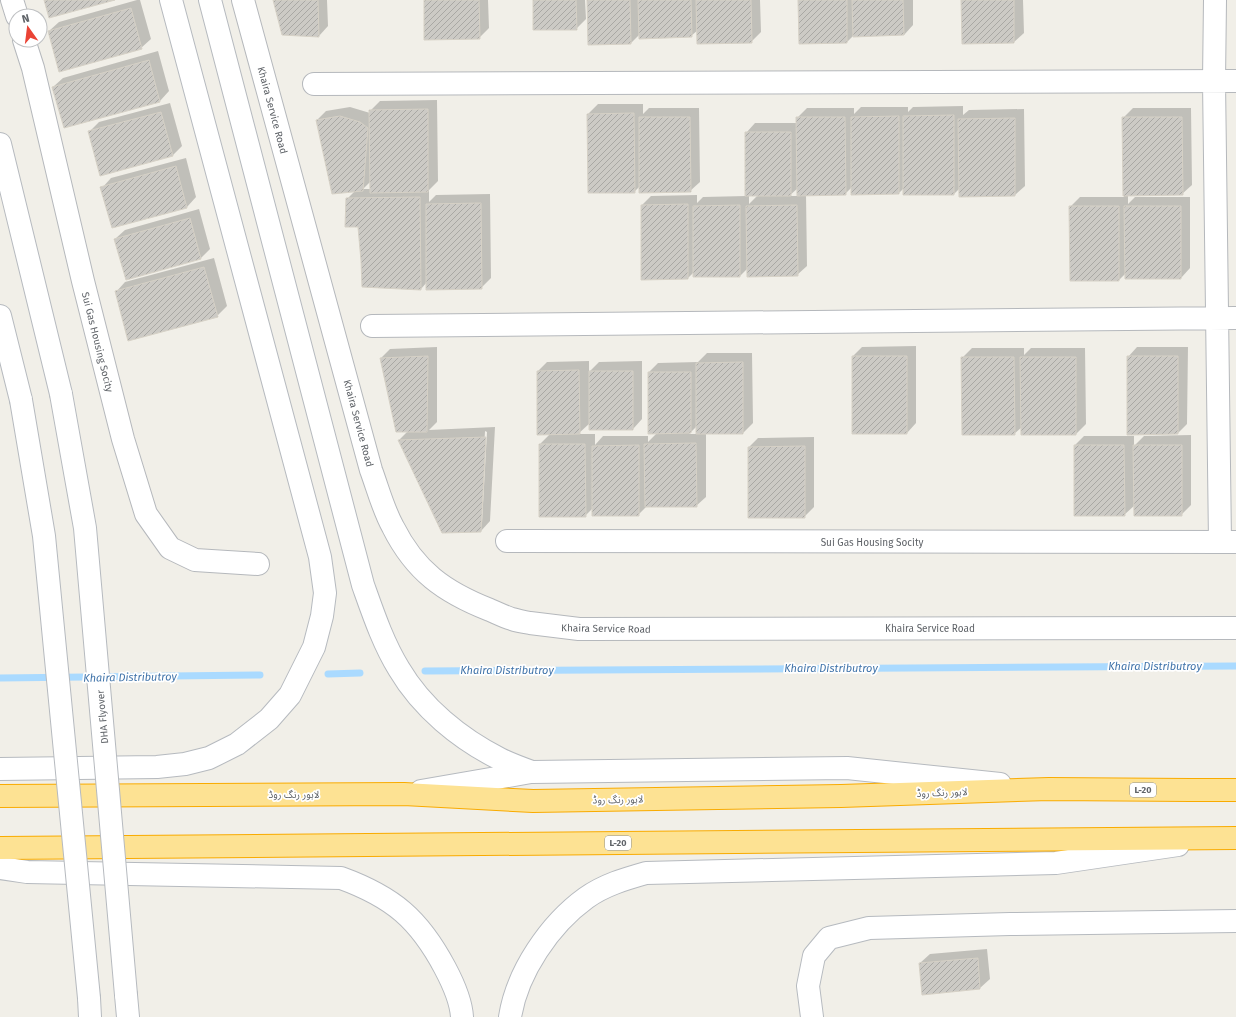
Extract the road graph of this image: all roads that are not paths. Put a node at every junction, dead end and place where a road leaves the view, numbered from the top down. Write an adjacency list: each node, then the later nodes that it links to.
1 (171, 0): 17 (street)
2 (210, 0): 18 (street)
3 (243, 0): 16 (street, Khaira Service Road)
4 (1215, 0): 6 (street)
5 (27, 48): 15 (street, Sui Gas Housing Socity)
6 (1214, 80): 7 (street); 8 (street); 11 (street)
7 (1236, 80)
8 (314, 84)
9 (0, 144): 28 (street, DHA Flyover, bridge)
10 (0, 316): 27 (street, bridge)
11 (1227, 318): 12 (street); 14 (street)
12 (372, 326)
13 (507, 541): 14 (street, Sui Gas Housing Socity)
14 (1228, 542)
15 (258, 564)
16 (1236, 628)
17 (0, 769)
18 (532, 772): 19 (street); 21 (street)
19 (1049, 789): 20 (highway, لاہور رنگ روڈ / L-20); 21 (highway, لاہور رنگ روڈ / L-20)
20 (1236, 790)
21 (404, 794): 22 (highway, لاہور رنگ روڈ / L-20)
22 (0, 796)
23 (1232, 838): 24 (highway, L-20); 30 (street)
24 (0, 848)
25 (0, 868): 29 (street)
26 (1236, 921): 31 (street)
27 (89, 1007)
28 (128, 1017)
29 (462, 1017)
30 (510, 1017)
31 (812, 1017)

